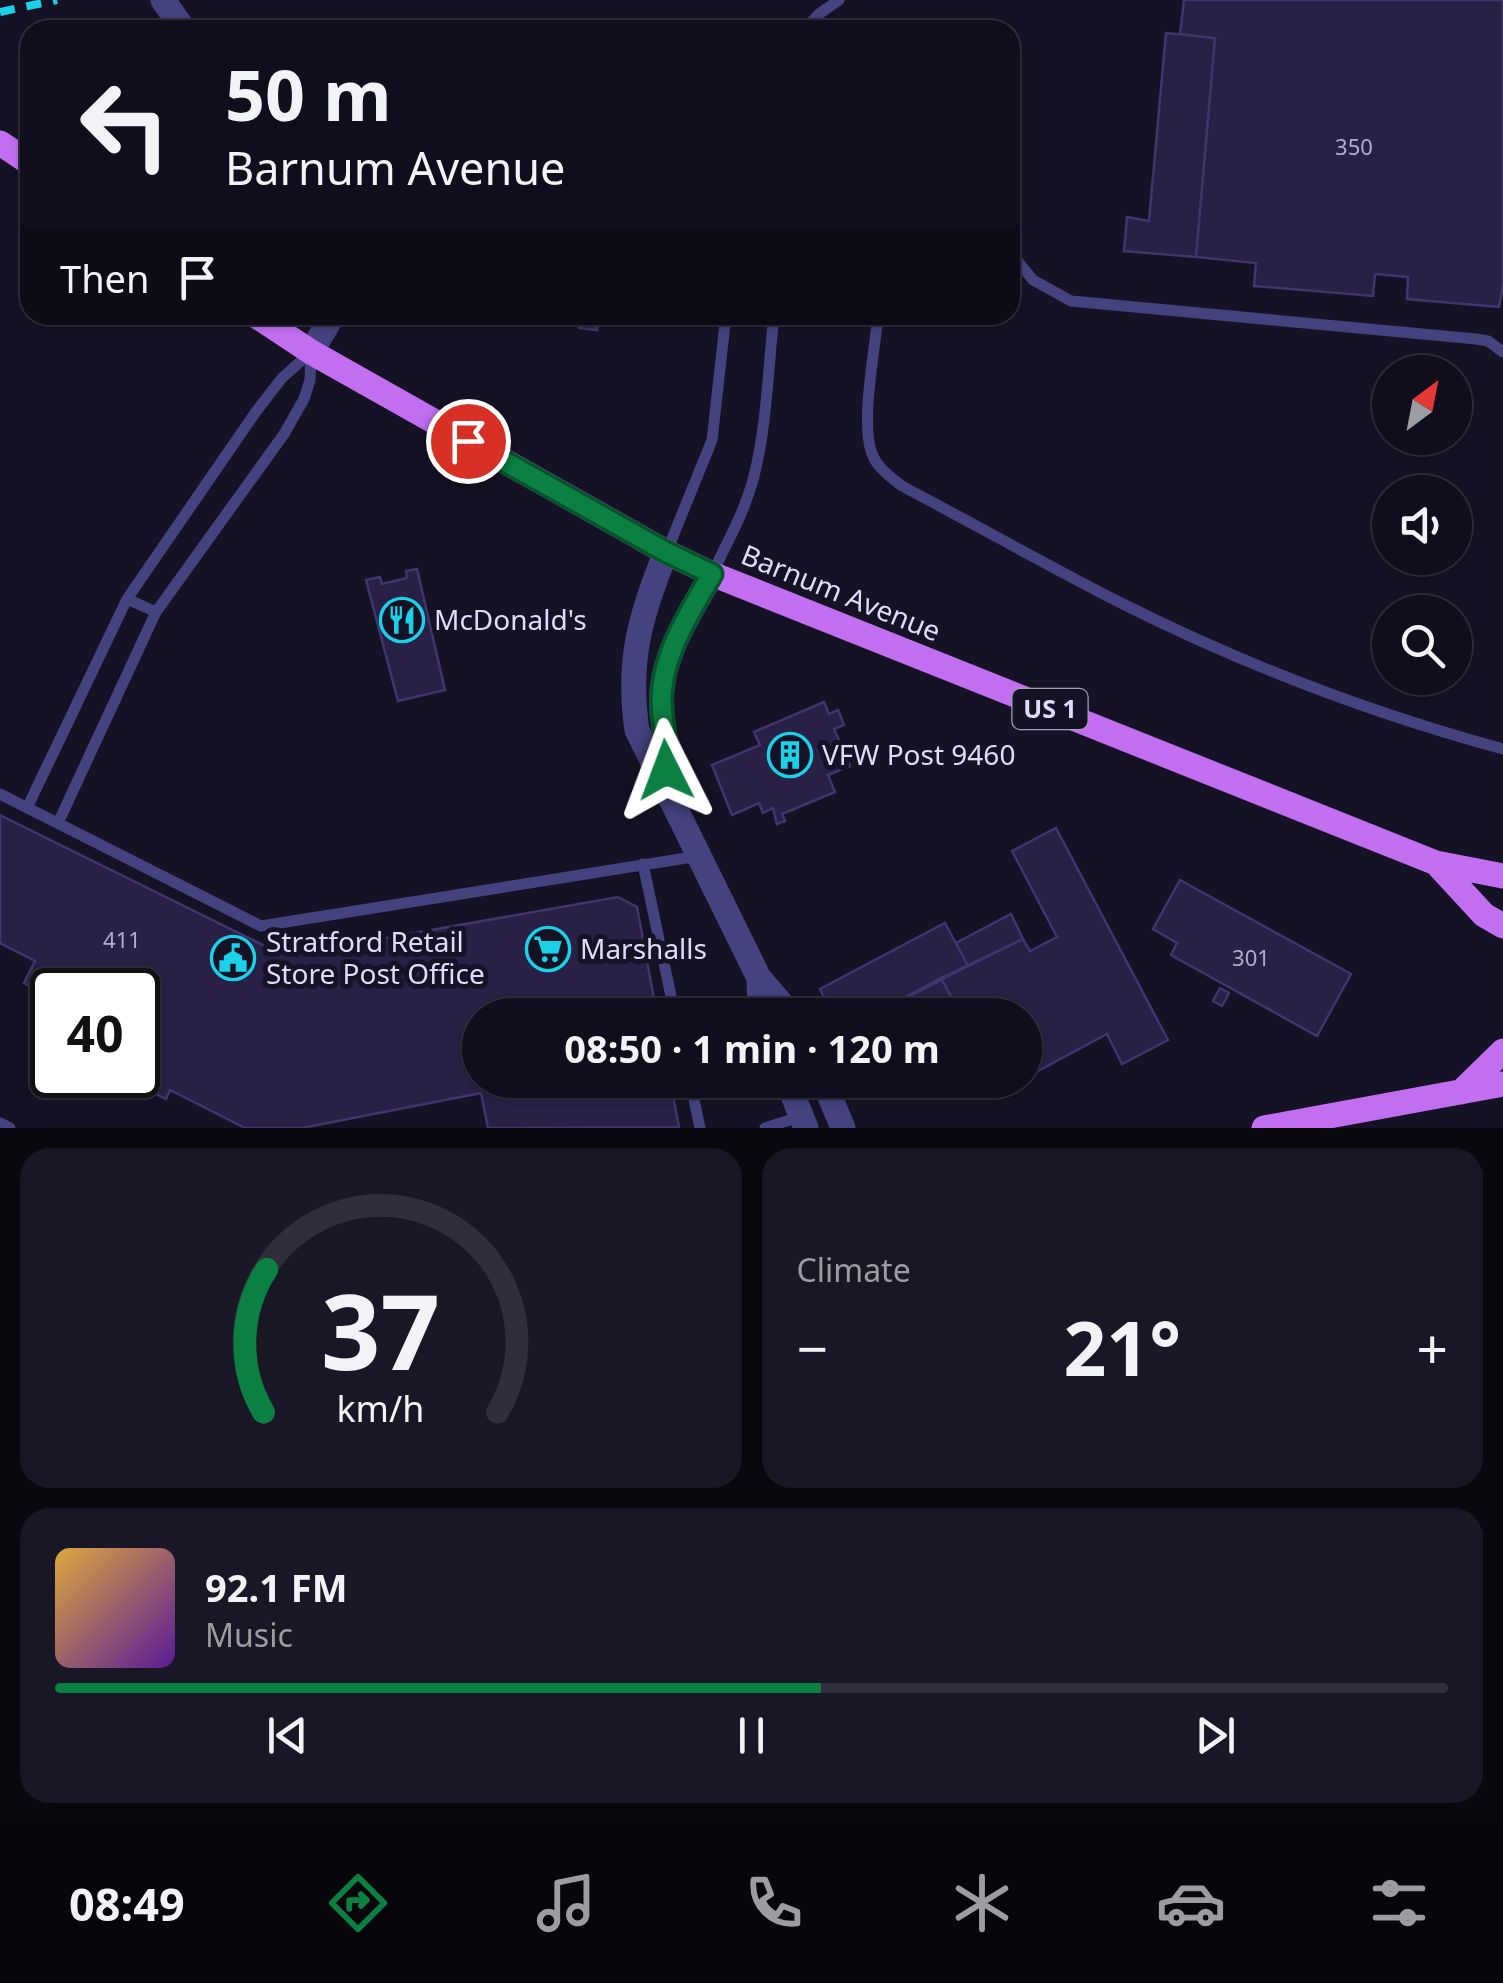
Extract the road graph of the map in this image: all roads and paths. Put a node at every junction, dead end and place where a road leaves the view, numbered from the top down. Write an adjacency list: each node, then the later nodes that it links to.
1 (839, 0): 2 (lane)
2 (813, 20)
3 (1020, 264): 10 (lane)
4 (270, 325): 9 (main road, Barnum Avenue / US 1)
5 (328, 325): 9 (street)
6 (725, 325): 11 (lane)
7 (773, 325): 12 (lane)
8 (877, 325): 15 (lane)
9 (311, 352): 11 (main road, Barnum Avenue / US 1); 13 (lane); 14 (lane)
10 (1503, 352)
11 (666, 552): 12 (main road, Barnum Avenue / US 1); 16 (street)
12 (712, 574): 16 (street); 21 (main road, Barnum Avenue / US 1)
13 (127, 599): 14 (lane); 18 (lane)
14 (156, 612): 19 (lane)
15 (1503, 749)
16 (662, 782): 20 (street)
17 (0, 794): 18 (lane)
18 (27, 808): 19 (lane)
19 (58, 824): 22 (lane)
20 (699, 856): 22 (lane); 26 (street)
21 (1436, 863): 23 (main road, Barnum Avenue / US 1); 24 (main road, Barnum Avenue / US 1)
22 (642, 864): 27 (lane)
23 (1503, 876)
24 (1494, 920): 25 (main road, Barnum Avenue)
25 (1503, 939)
26 (758, 978): 28 (street); 29 (street)
27 (671, 998)
28 (759, 998)
29 (776, 998)
30 (1503, 1051): 32 (main road)
31 (1503, 1084): 32 (main road)
32 (1461, 1092): 42 (main road)
33 (694, 1098): 39 (lane)
34 (794, 1098): 36 (street)
35 (830, 1098): 41 (street)
36 (804, 1122): 40 (lane)
37 (0, 1123): 38 (lane)
38 (10, 1128)
39 (700, 1128)
40 (765, 1128)
41 (843, 1128)
42 (1264, 1128)

